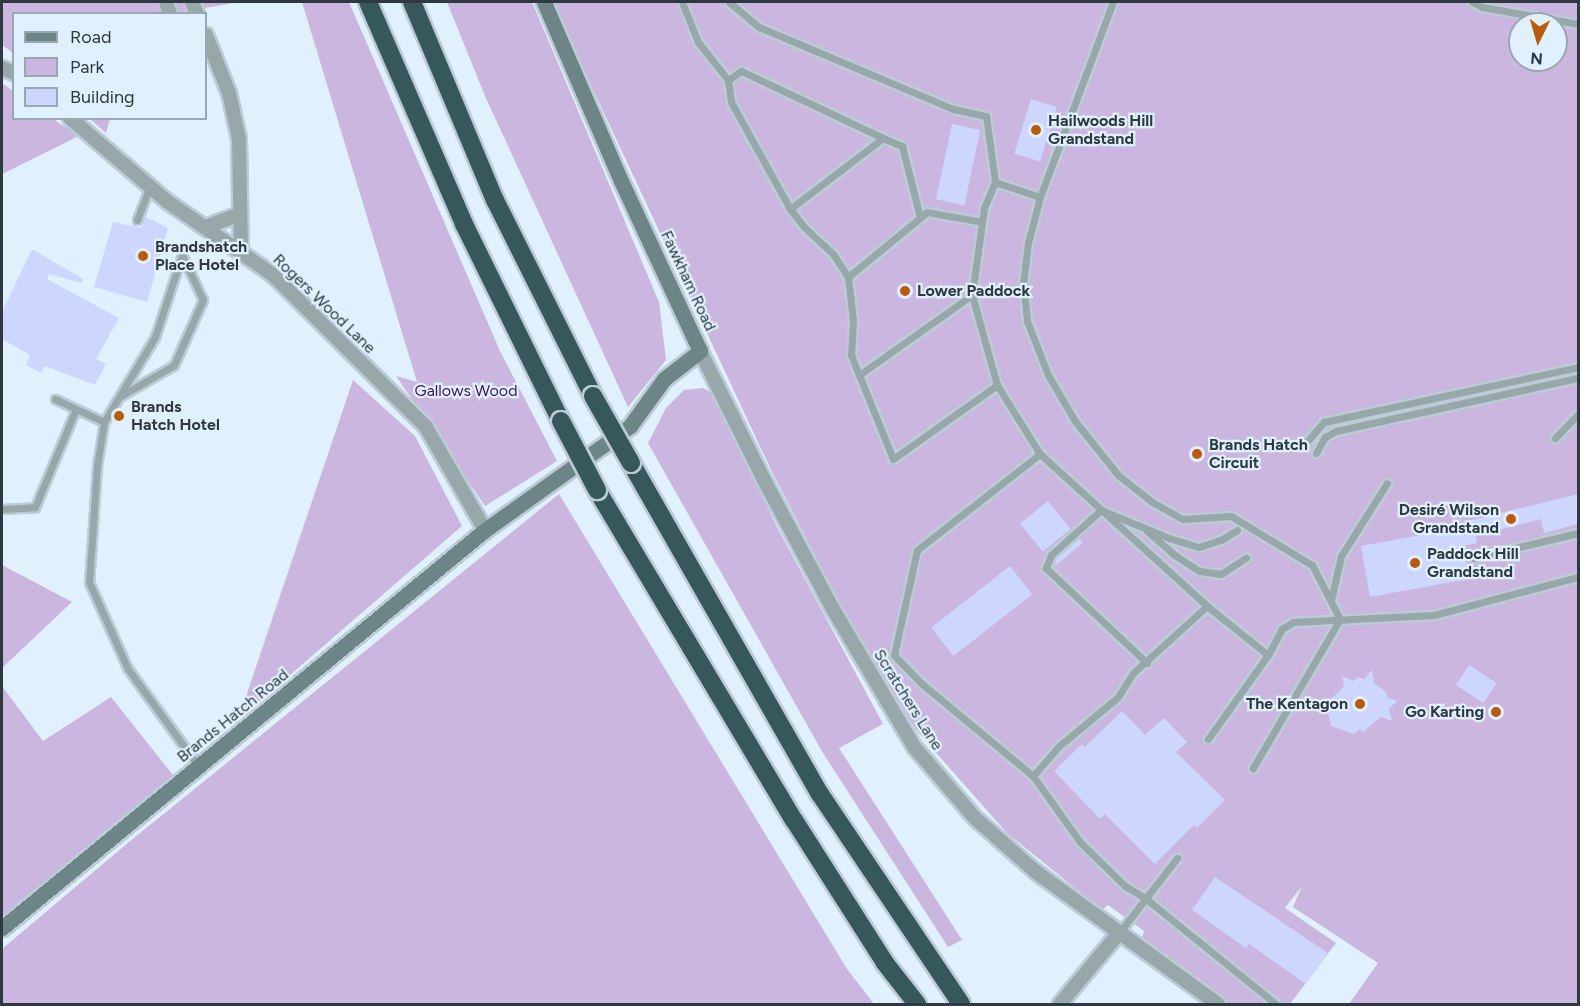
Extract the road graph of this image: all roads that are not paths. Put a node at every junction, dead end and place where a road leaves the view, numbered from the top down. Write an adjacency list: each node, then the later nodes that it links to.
1 (368, 2): 62 (highway, bridge)
2 (412, 2): 63 (highway, bridge)
3 (544, 2): 25 (street, Fawkham Road)
4 (682, 2): 10 (lane)
5 (729, 2): 13 (lane)
6 (1113, 2): 15 (lane)
7 (1472, 2): 8 (lane)
8 (1578, 24)
9 (207, 42): 17 (street)
10 (728, 80): 12 (lane); 16 (lane)
11 (72, 120): 14 (street, Rogers Wood Lane)
12 (883, 138): 16 (lane); 18 (lane)
13 (995, 182): 15 (lane); 20 (lane)
14 (150, 186): 19 (lane); 21 (street, Rogers Wood Lane)
15 (1040, 197): 49 (lane)
16 (790, 209): 23 (lane)
17 (240, 214): 21 (street); 22 (street)
18 (920, 217): 20 (lane); 23 (lane)
19 (137, 220)
20 (982, 222): 24 (lane)
21 (206, 227): 22 (street, Rogers Wood Lane)
22 (241, 251): 43 (street, Rogers Wood Lane)
23 (848, 277): 27 (lane)
24 (972, 295): 27 (lane); 29 (lane)
25 (700, 351): 43 (street, Fawkham Road); 61 (street, Scratchers Lane)
26 (1578, 367): 36 (lane)
27 (859, 375): 29 (lane)
28 (1578, 378): 37 (lane)
29 (997, 385): 38 (lane)
30 (120, 396): 30 (lane); 34 (lane)
31 (55, 399): 32 (lane)
32 (76, 409): 34 (lane); 40 (lane)
33 (1578, 414): 35 (lane)
34 (104, 422): 55 (lane)
35 (1555, 438)
36 (1303, 446)
37 (1316, 453)
38 (1040, 454): 41 (lane); 57 (lane)
39 (1387, 483): 49 (lane)
40 (2, 509)
41 (1101, 510): 42 (lane); 50 (lane); 53 (lane)
42 (1143, 527): 44 (lane); 46 (lane)
43 (485, 530): 55 (street, Brands Hatch Road)
44 (1237, 530)
45 (1578, 533): 47 (lane)
46 (1246, 558)
47 (1473, 558)
48 (1578, 577): 51 (lane)
49 (1331, 600): 51 (lane)
50 (1207, 606): 52 (lane); 53 (lane)
51 (1340, 620): 52 (lane); 56 (lane)
52 (1268, 655): 54 (lane)
53 (1147, 663): 57 (lane)
54 (1208, 740)
55 (199, 767): 60 (street, Brands Hatch Road)
56 (1253, 768)
57 (1033, 776): 59 (lane)
58 (1177, 858): 59 (lane)
59 (1145, 897): 61 (lane); 66 (lane)
60 (2, 928)
61 (1119, 933): 64 (street); 65 (street, Scratchers Lane)
62 (917, 1005)
63 (961, 1005)
64 (1060, 1005)
65 (1218, 1005)
66 (1276, 1005)

